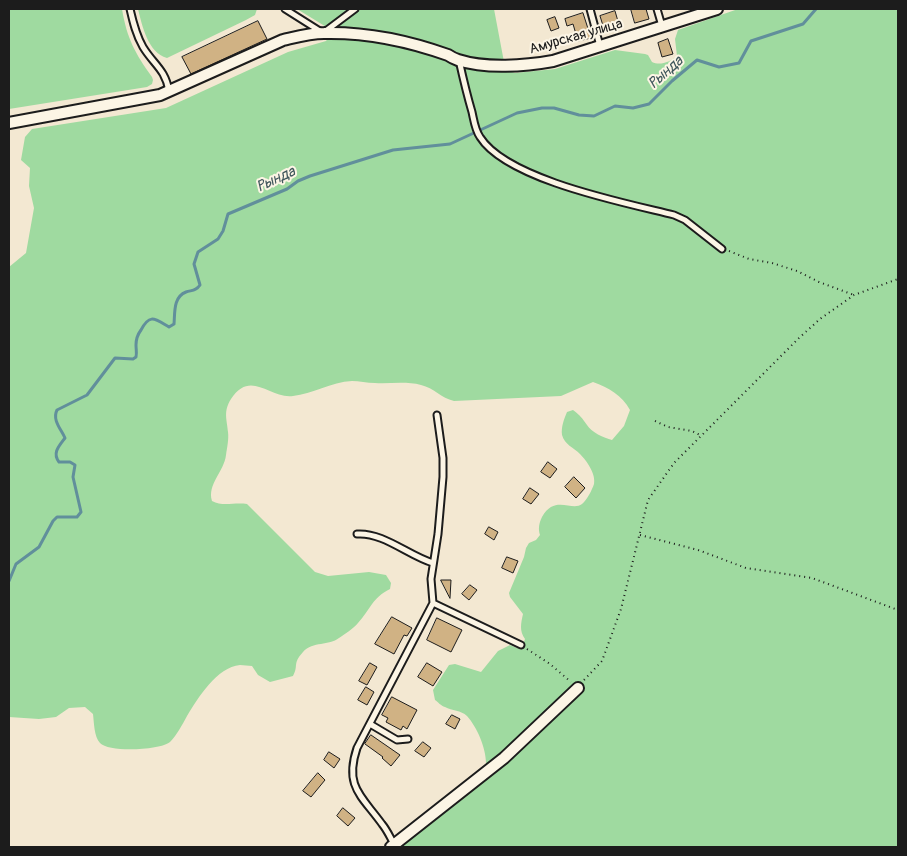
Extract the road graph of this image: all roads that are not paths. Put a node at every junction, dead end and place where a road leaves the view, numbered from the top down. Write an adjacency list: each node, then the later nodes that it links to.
1 (130, 9): 11 (lane)
2 (285, 9): 8 (lane)
3 (355, 9): 8 (lane)
4 (590, 9): 9 (lane)
5 (657, 9): 7 (lane)
6 (717, 9): 7 (street, Амурская улица)
7 (662, 26): 9 (street, Амурская улица)
8 (323, 32): 10 (street, Амурская улица); 11 (street, Амурская улица)
9 (600, 46): 10 (street, Амурская улица)
10 (459, 60): 13 (lane)
11 (169, 92): 12 (street, Амурская улица)
12 (9, 123)
13 (722, 249)
14 (437, 415): 16 (lane)
15 (357, 534): 16 (lane)
16 (433, 563): 17 (lane)
17 (432, 603): 18 (lane); 20 (lane)
18 (521, 645)
19 (578, 688): 22 (street)
20 (370, 724): 21 (lane); 22 (lane)
21 (408, 739)
22 (393, 846)

